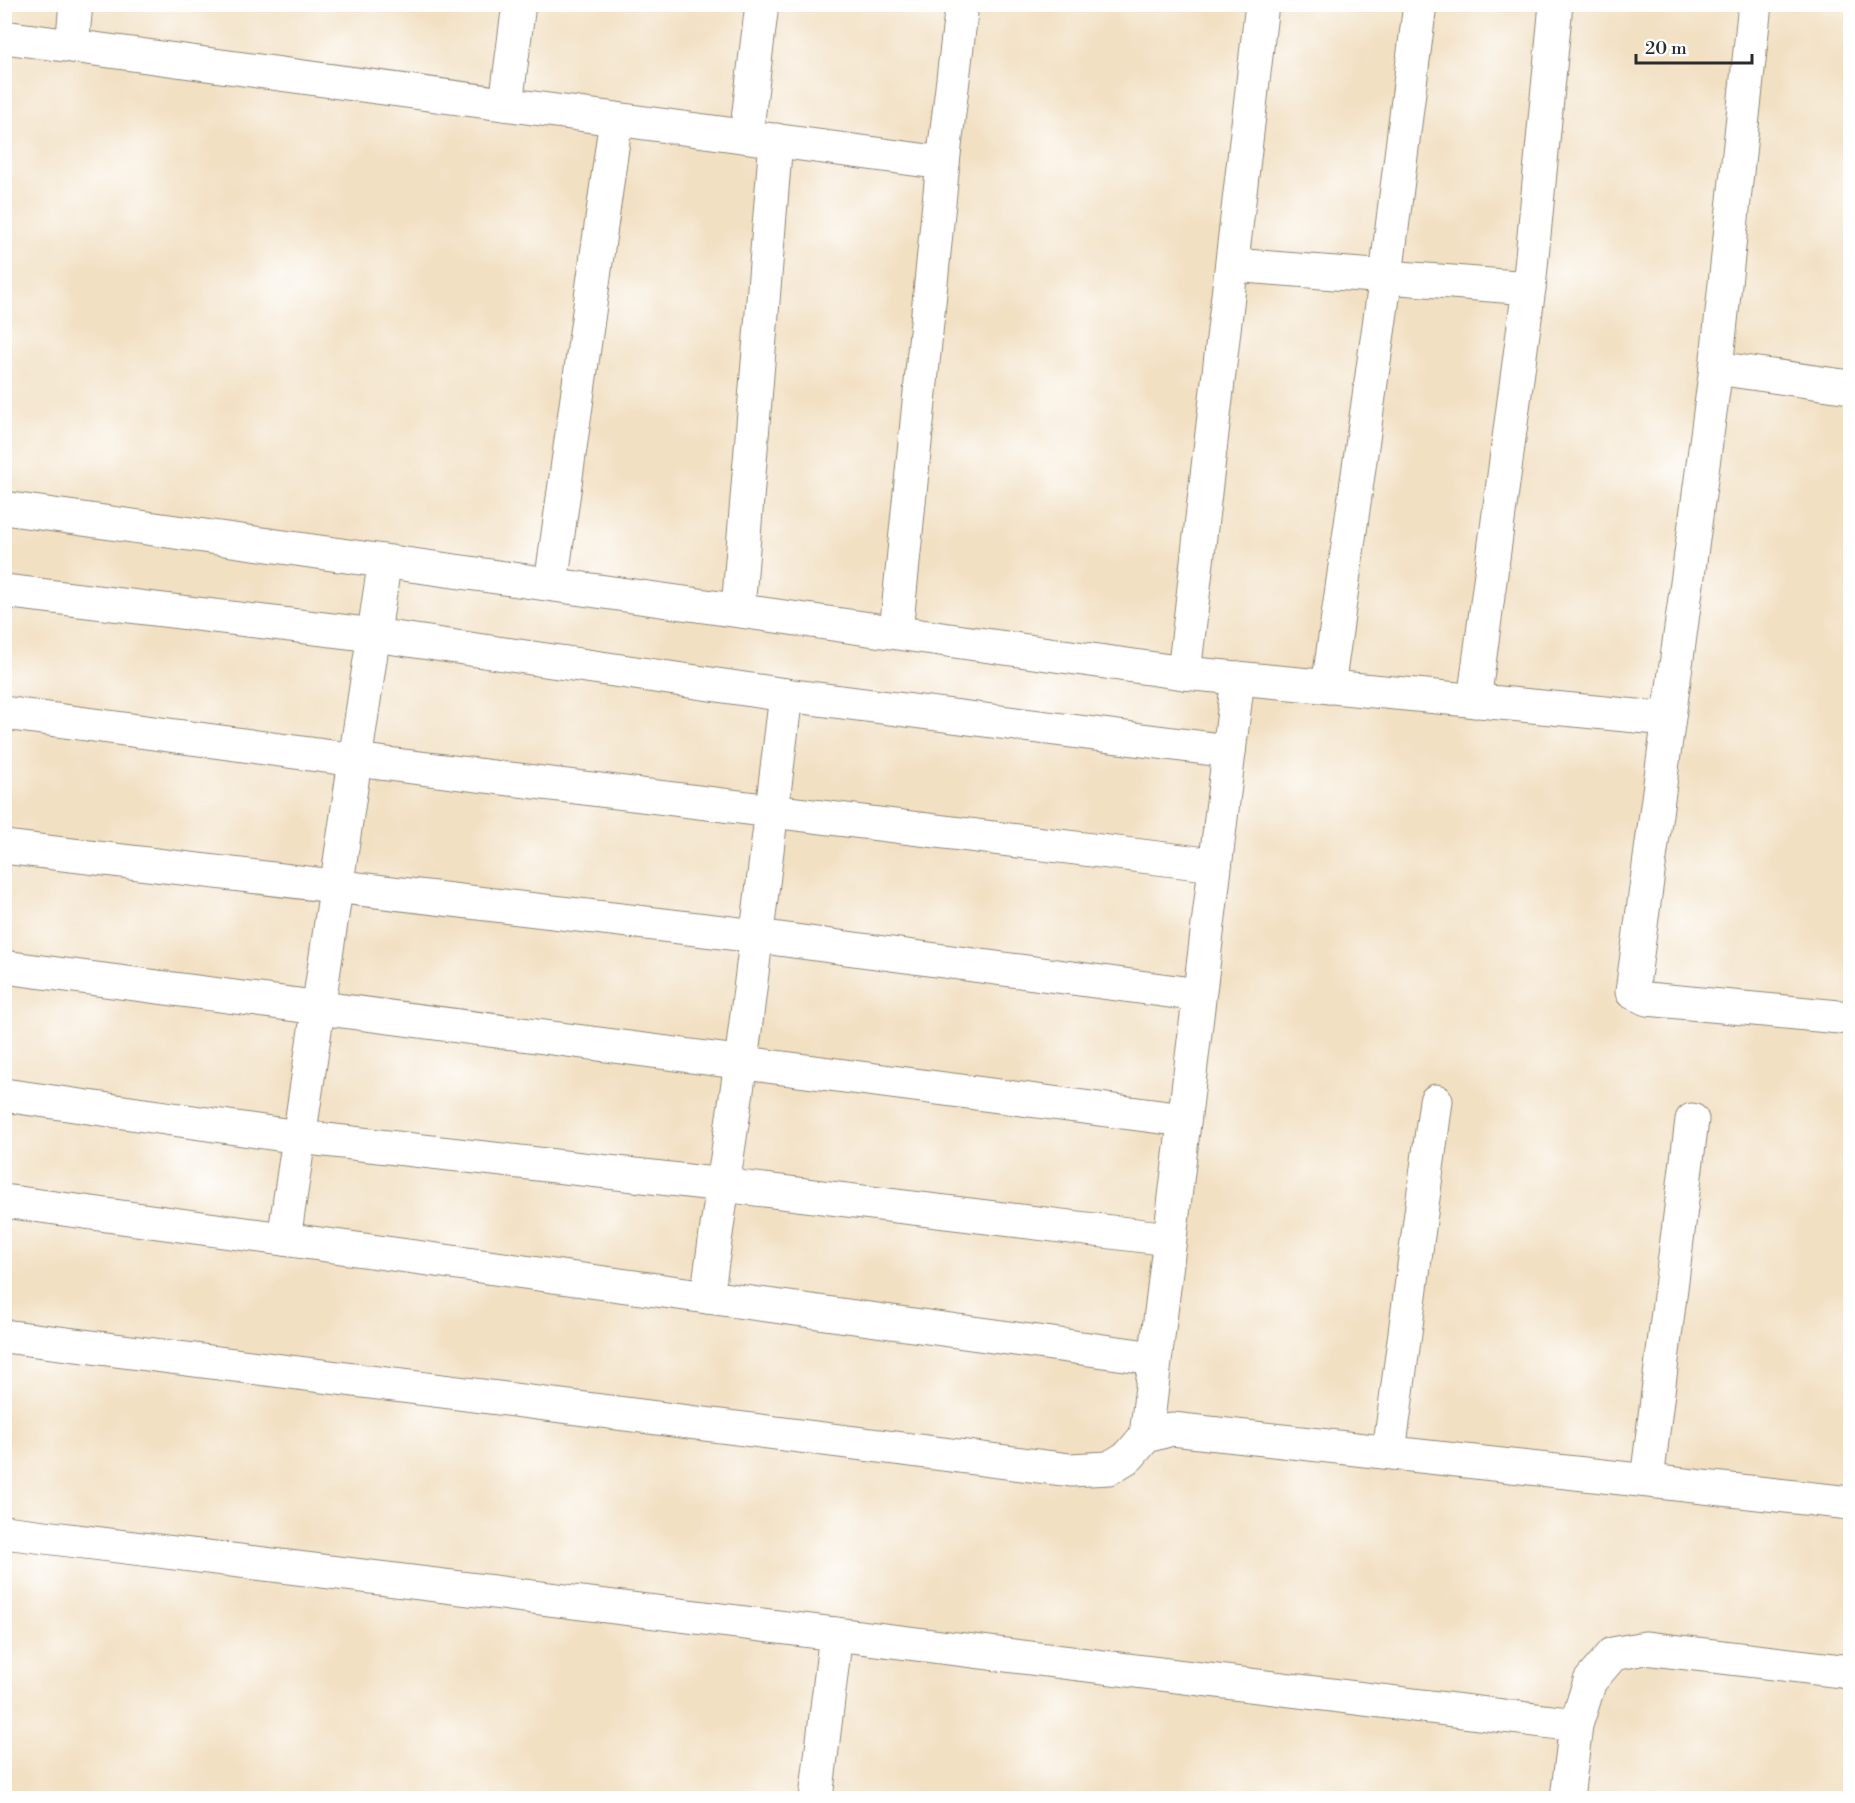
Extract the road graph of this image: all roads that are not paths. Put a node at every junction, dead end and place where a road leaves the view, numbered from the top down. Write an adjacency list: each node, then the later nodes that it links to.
1 (76, 4): 10 (street)
2 (519, 4): 11 (street)
3 (762, 4): 13 (street)
4 (962, 4): 14 (street)
5 (1262, 4): 15 (street)
6 (1420, 4): 16 (street)
7 (1556, 4): 17 (street)
8 (1755, 4): 18 (street)
9 (4, 37): 10 (street)
10 (72, 46): 11 (street)
11 (506, 104): 12 (street)
12 (616, 119): 13 (street); 22 (street)
13 (761, 138): 14 (street); 24 (street)
14 (943, 163): 25 (street)
15 (1232, 265): 16 (street); 27 (street)
16 (1386, 276): 17 (street); 29 (street)
17 (1529, 288): 31 (street)
18 (1716, 368): 19 (street); 33 (street)
19 (1851, 387)
20 (4, 508): 22 (street)
21 (382, 579): 26 (street)
22 (551, 584): 24 (street)
23 (4, 591): 26 (street)
24 (738, 610): 25 (street)
25 (896, 632): 27 (street)
26 (374, 635): 30 (street); 35 (street)
27 (1184, 673): 28 (street)
28 (1238, 678): 29 (street); 34 (street)
29 (1328, 687): 31 (street)
30 (786, 695): 34 (street); 36 (street)
31 (1474, 701): 33 (street)
32 (4, 714): 35 (street)
33 (1668, 719): 44 (street)
34 (1229, 751): 38 (street)
35 (355, 760): 36 (street); 39 (street)
36 (772, 809): 38 (street); 40 (street)
37 (4, 848): 39 (street)
38 (1215, 865): 42 (street)
39 (336, 886): 40 (street); 43 (street)
40 (756, 936): 42 (street); 45 (street)
41 (4, 968): 43 (street)
42 (1199, 995): 48 (street)
43 (318, 1008): 45 (street); 50 (street)
44 (1851, 1018)
45 (741, 1063): 48 (street); 51 (street)
46 (4, 1095): 50 (street)
47 (1436, 1101): 59 (street)
48 (1184, 1120): 54 (street)
49 (1692, 1120): 60 (street)
50 (299, 1137): 51 (street); 53 (street)
51 (723, 1185): 54 (street); 55 (street)
52 (4, 1201): 53 (street)
53 (284, 1239): 55 (street)
54 (1169, 1239): 57 (street)
55 (707, 1297): 57 (street)
56 (4, 1336): 58 (street)
57 (1155, 1358): 58 (street)
58 (1146, 1436): 59 (street)
59 (1389, 1452): 60 (street)
60 (1647, 1480): 61 (street)
61 (1851, 1503)
62 (4, 1532): 63 (street)
63 (836, 1634): 65 (street); 66 (street)
64 (1851, 1672): 65 (street)
65 (1576, 1725): 67 (street)
66 (816, 1798)
67 (1567, 1798)

